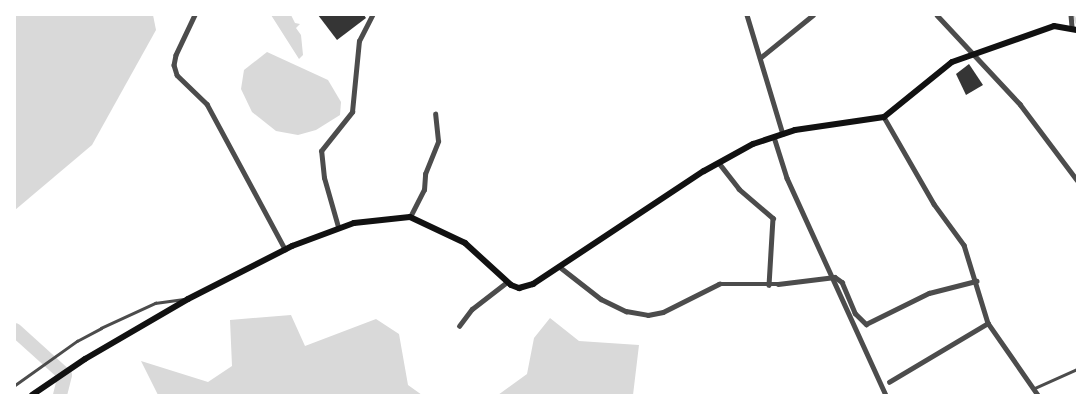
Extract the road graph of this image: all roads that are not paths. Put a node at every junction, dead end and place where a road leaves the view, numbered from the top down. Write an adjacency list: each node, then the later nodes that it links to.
1 (196, 15): 18 (street)
2 (372, 15): 17 (street)
3 (747, 15): 9 (street)
4 (813, 15): 9 (street)
5 (937, 15): 8 (street)
6 (1071, 15): 7 (street)
7 (1074, 29): 8 (main road)
8 (972, 53): 11 (main road); 15 (street)
9 (760, 58): 12 (street)
10 (435, 114): 16 (street)
11 (884, 117): 12 (main road); 20 (street)
12 (782, 134): 13 (main road)
13 (774, 137): 14 (main road); 31 (street)
14 (719, 163): 19 (main road); 22 (street)
15 (1077, 180)
16 (410, 217): 17 (main road); 21 (main road)
17 (338, 227): 18 (main road)
18 (285, 249): 23 (main road)
19 (560, 267): 21 (main road); 22 (street)
20 (976, 281): 22 (street); 24 (street)
21 (507, 282): 25 (street)
22 (769, 284)
23 (188, 300): 28 (lane); 30 (main road)
24 (988, 323): 27 (street); 29 (street)
25 (459, 326)
26 (1077, 369): 29 (lane)
27 (890, 382)
28 (16, 384)
29 (1035, 388): 32 (street)
30 (32, 395)
31 (886, 395)
32 (1038, 395)

